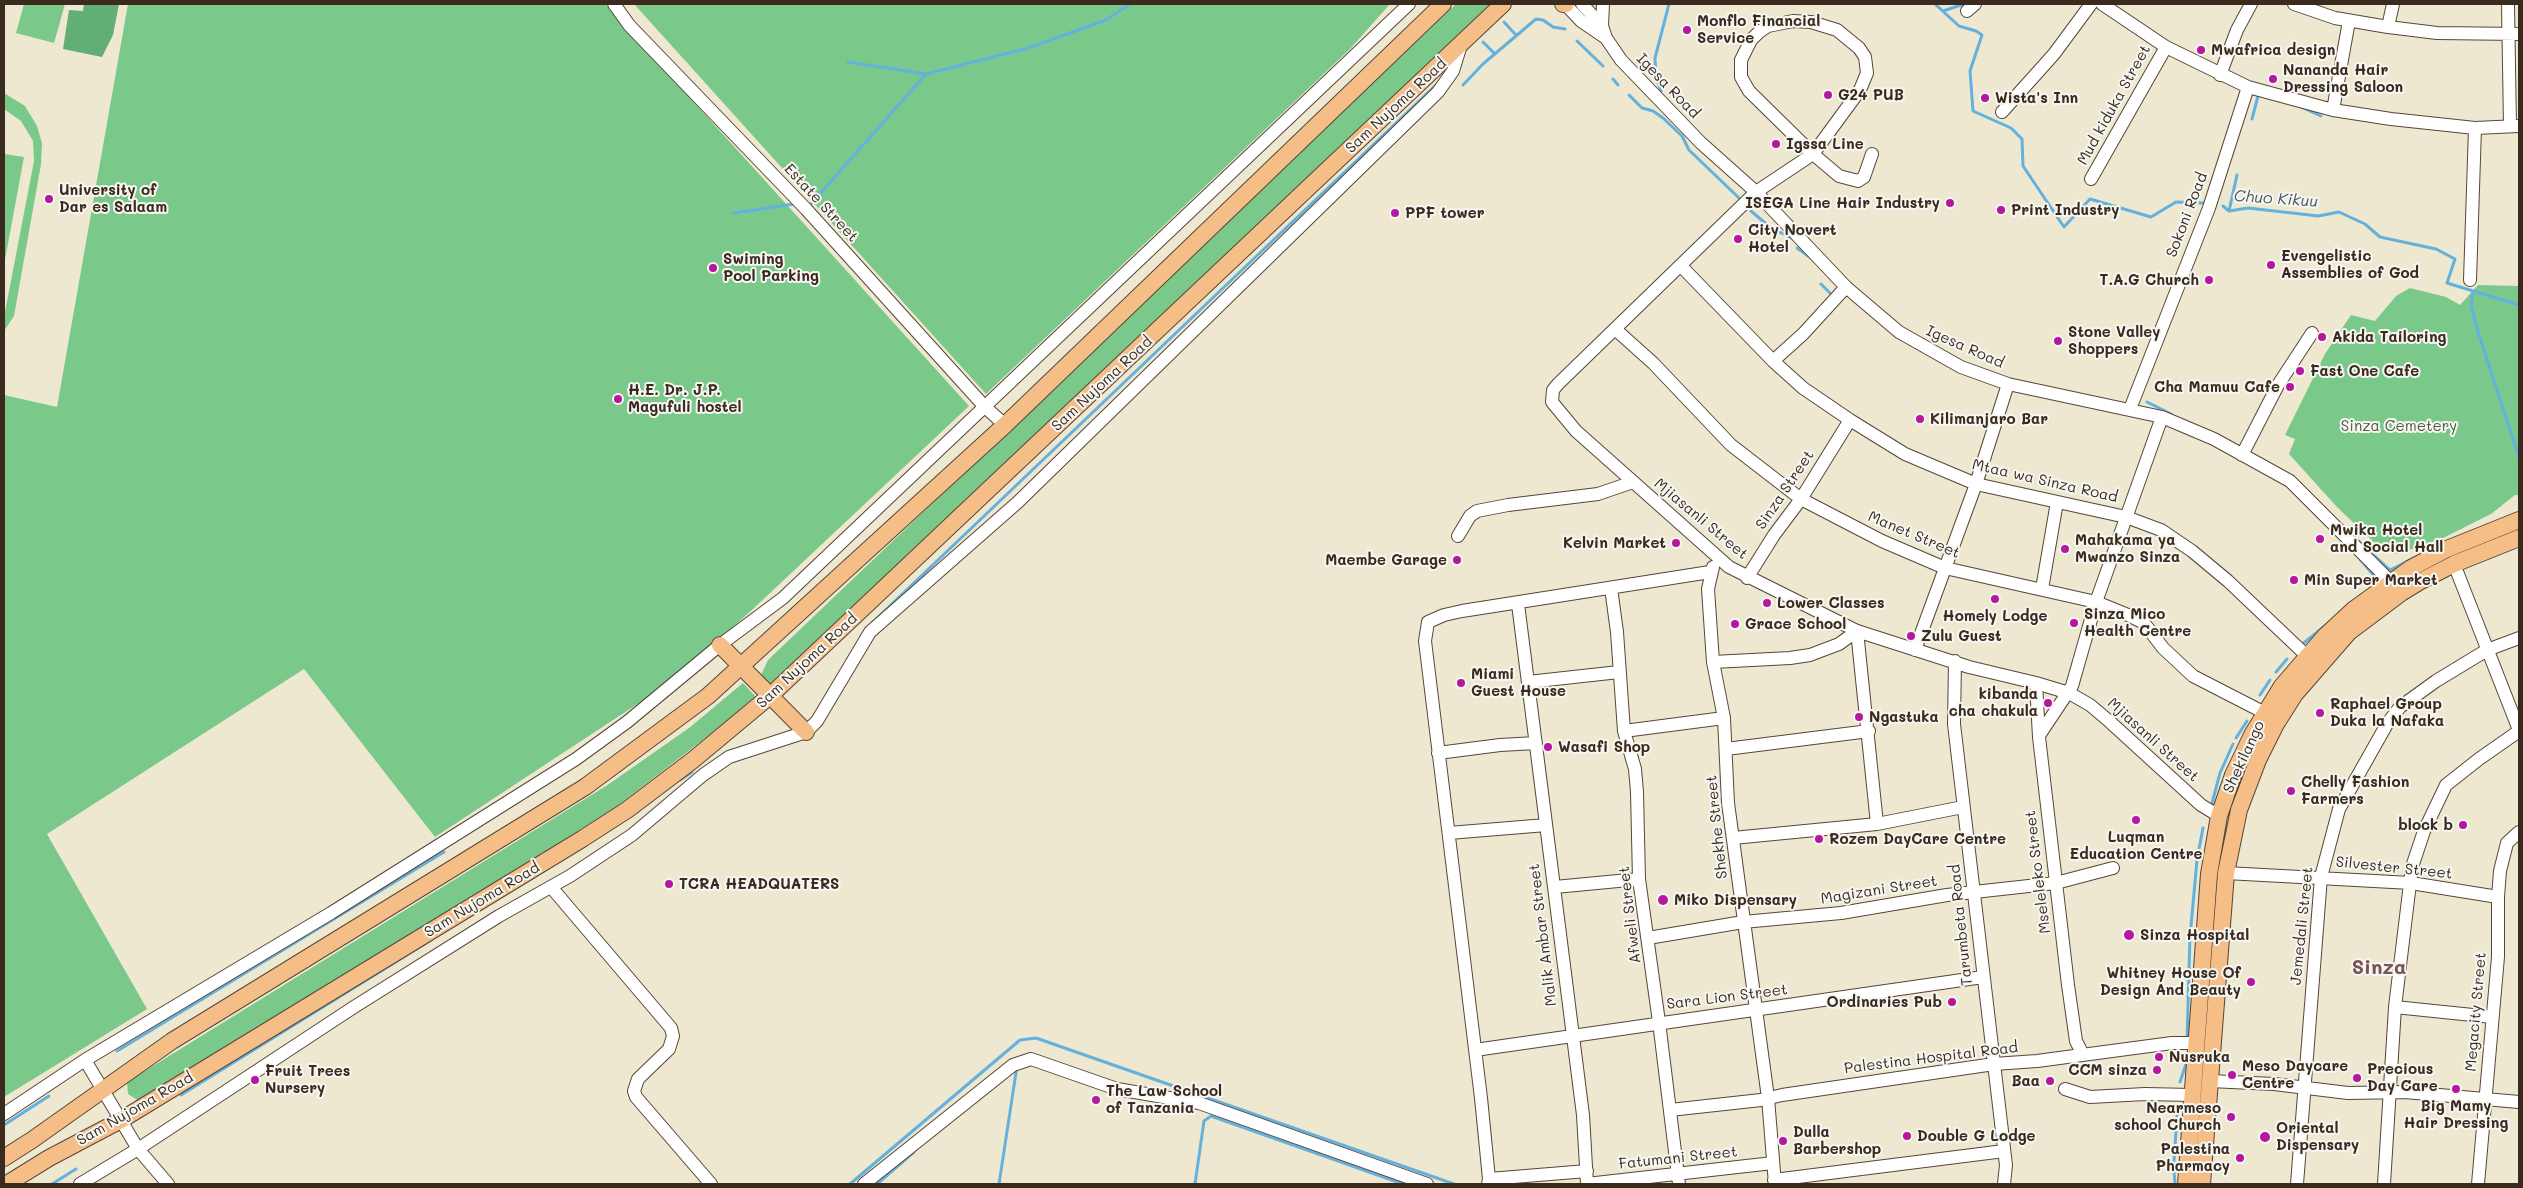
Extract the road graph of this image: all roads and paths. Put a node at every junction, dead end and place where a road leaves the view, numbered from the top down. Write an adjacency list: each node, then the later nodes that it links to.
1 (614, 4): 38 (street, Estate Street)
2 (1408, 4): 38 (street)
3 (1443, 4): 42 (main road, Sam Nujoma Road)
4 (1511, 4): 14 (main road, Sam Nujoma Road)
5 (1565, 4): 17 (street, Igesa Road)
6 (1582, 4): 17 (street, Igesa Road)
7 (1603, 4): 17 (street)
8 (2091, 4): 24 (street)
9 (2102, 4): 20 (street)
10 (2251, 4): 21 (street)
11 (2294, 4): 15 (street)
12 (2393, 4): 16 (street)
13 (2508, 4): 18 (street)
14 (1500, 7): 19 (main road, Sam Nujoma Road)
15 (2349, 21): 16 (street); 23 (street)
16 (2388, 27): 18 (street)
17 (1604, 32): 30 (street, Igesa Road)
18 (2514, 34): 25 (street)
19 (1461, 45): 75 (main road, Sam Nujoma Road); 81 (street)
20 (2166, 47): 21 (street); 29 (street, Mud kiduka Street)
21 (2220, 75): 22 (street)
22 (2248, 87): 23 (street); 39 (street, Sokoni Road)
23 (2332, 110): 26 (street)
24 (2002, 112)
25 (2515, 126): 26 (street)
26 (2475, 128): 32 (street)
27 (1813, 154): 27 (street); 28 (street); 30 (street)
28 (1872, 154)
29 (2092, 179)
30 (1756, 192): 31 (street); 33 (street, Igesa Road)
31 (1680, 266): 34 (street); 36 (street, Mtaa wa Sinza Road)
32 (2470, 280)
33 (1846, 287): 36 (street); 37 (street, Igesa Road)
34 (1615, 329): 44 (street, Mjiasanli Street); 46 (street, Manet Street)
35 (2312, 333): 43 (street)
36 (1773, 362): 41 (street, Mtaa wa Sinza Road)
37 (2008, 384): 39 (street, Igesa Road); 45 (street)
38 (985, 407): 42 (street, Estate Street); 64 (street)
39 (2130, 409): 40 (street, Igesa Road)
40 (2162, 417): 43 (street, Igesa Road); 48 (street)
41 (1850, 420): 45 (street, Mtaa wa Sinza Road); 46 (street, Sinza Street)
42 (1005, 425): 70 (main road, Sam Nujoma Road)
43 (2242, 455): 57 (street, Igesa Road)
44 (1633, 482): 50 (street); 52 (street, Mjiasanli Street)
45 (1976, 484): 47 (street, Mtaa wa Sinza Road); 54 (street)
46 (1801, 499): 54 (street, Manet Street); 56 (street, Sinza Street)
47 (2056, 502): 48 (street, Mtaa wa Sinza Road); 59 (street)
48 (2126, 516): 60 (street); 67 (street, Mtaa wa Sinza Road)
49 (2519, 520): 57 (main road, Shekilango)
50 (1458, 536)
51 (2519, 538): 53 (main road, Shekilango)
52 (1717, 558): 55 (street, Shekhe Street); 56 (street, Mjiasanli Street)
53 (2454, 564): 57 (main road, Shekilango); 66 (street)
54 (1945, 568): 59 (street, Manet Street); 65 (street)
55 (1710, 572): 58 (street); 69 (street, Shekhe Street)
56 (1747, 578): 62 (street, Mjiasanli Street)
57 (2396, 587): 67 (main road, Shekilango); 94 (main road, Shekilango)
58 (1612, 588): 61 (street); 71 (street, Afweli Street)
59 (2042, 590): 60 (street, Manet Street)
60 (2096, 602): 74 (street); 76 (street, Manet Street)
61 (1518, 604): 72 (street, Malik Ambar Street); 85 (street)
62 (1857, 631): 65 (street, Mjiasanli Street); 69 (street); 78 (street)
63 (2519, 638): 66 (street, Jemedali Street)
64 (720, 645): 70 (main road); 114 (street)
65 (1915, 650): 68 (street, Mjiasanli Street)
66 (2487, 650): 79 (street); 95 (street, Jemedali Street)
67 (2307, 656): 76 (main road, Shekilango)
68 (1955, 661): 73 (street, Mjiasanli Street); 86 (street, Tarumbeta Road)
69 (1713, 662): 77 (street, Shekhe Street)
70 (741, 666): 75 (main road); 117 (main road, Sam Nujoma Road)
71 (1619, 672): 72 (street); 80 (street, Afweli Street)
72 (1528, 682): 83 (street, Malik Ambar Street)
73 (2036, 683): 74 (street, Mjiasanli Street); 82 (street, Mseleleko Street)
74 (2068, 693): 82 (street); 87 (street, Mjiasanli Street)
75 (771, 695): 81 (main road); 127 (main road, Sam Nujoma Road)
76 (2264, 713): 87 (main road, Shekilango)
77 (1724, 718): 80 (street); 84 (street, Shekhe Street)
78 (1869, 730): 84 (street); 88 (street)
79 (2519, 730): 98 (street)
80 (1624, 731): 96 (street, Afweli Street)
81 (806, 732): 99 (street)
82 (2039, 737): 97 (street, Mseleleko Street)
83 (1536, 743): 85 (street); 89 (street, Malik Ambar Street)
84 (1726, 749): 92 (street, Shekhe Street)
85 (1438, 753): 91 (street)
86 (1963, 807): 88 (street); 101 (street, Tarumbeta Road)
87 (2219, 816): 111 (main road, Shekilango)
88 (1877, 824): 92 (street)
89 (1546, 825): 91 (street); 100 (street, Malik Ambar Street)
90 (2519, 832): 102 (street, Megacity Street)
91 (1449, 833): 112 (street)
92 (1733, 838): 103 (street, Shekhe Street)
93 (2113, 868): 97 (street, Magizani Street)
94 (2226, 873): 95 (street, Silvester Street); 116 (main road, Shekilango)
95 (2321, 877): 98 (street, Silvester Street); 119 (street, Jemedali Street)
96 (1639, 879): 100 (street); 104 (street, Afweli Street)
97 (2056, 883): 101 (street, Magizani Street); 113 (street, Mseleleko Street)
98 (2411, 883): 102 (street, Silvester Street); 106 (street)
99 (551, 887): 128 (street); 139 (street)
100 (1555, 887): 110 (street, Malik Ambar Street)
101 (1974, 892): 103 (street, Magizani Street); 105 (street, Tarumbeta Road)
102 (2498, 897): 108 (street, Megacity Street)
103 (1743, 922): 104 (street, Magizani Street); 107 (street, Shekhe Street)
104 (1648, 938): 109 (street, Afweli Street)
105 (1983, 977): 107 (street, Sara Lion Street); 115 (street, Tarumbeta Road)
106 (2394, 1006): 108 (street); 120 (street)
107 (1755, 1011): 109 (street, Sara Lion Street); 122 (street, Shekhe Street)
108 (2492, 1017): 123 (street, Megacity Street)
109 (1660, 1022): 110 (street, Sara Lion Street); 125 (street, Afweli Street)
110 (1572, 1035): 112 (street, Sara Lion Street); 132 (street, Malik Ambar Street)
111 (2197, 1043): 113 (street, Palestina Hospital Road); 121 (main road, Shekilango)
112 (1475, 1050): 134 (street)
113 (2084, 1055): 115 (street, Palestina Hospital Road)
114 (85, 1060): 117 (street); 126 (street)
115 (1994, 1064): 122 (street, Palestina Hospital Road); 129 (street, Tarumbeta Road)
116 (2210, 1081): 119 (street); 144 (main road, Shekilango)
117 (104, 1089): 127 (street); 130 (main road, Sam Nujoma Road)
118 (2065, 1089): 121 (street)
119 (2305, 1089): 120 (street); 145 (street, Jemedali Street)
120 (2388, 1092): 123 (street); 146 (street)
121 (2192, 1095): 143 (main road, Shekilango)
122 (1768, 1098): 125 (street, Palestina Hospital Road); 131 (street, Shekhe Street)
123 (2484, 1099): 124 (street); 147 (street, Megacity Street)
124 (2519, 1102)
125 (1670, 1110): 133 (street, Afweli Street)
126 (4, 1114)
127 (121, 1120): 128 (street); 136 (main road, Sam Nujoma Road)
128 (138, 1150): 137 (street); 138 (street)
129 (2004, 1152): 135 (street); 142 (street, Tarumbeta Road)
130 (4, 1158)
131 (1773, 1164): 133 (street, Fatumani Street); 135 (street, Shekhe Street)
132 (1587, 1180): 133 (street, Fatumani Street); 134 (street, Fatumani Street)
133 (1679, 1180)
134 (1489, 1182)
135 (1774, 1182)
136 (7, 1184)
137 (80, 1184)
138 (168, 1184)
139 (711, 1184)
140 (864, 1184): 141 (street)
141 (1427, 1184)
142 (2004, 1184)
143 (2186, 1184)
144 (2202, 1184)
145 (2297, 1184)
146 (2384, 1184)
147 (2478, 1184)

